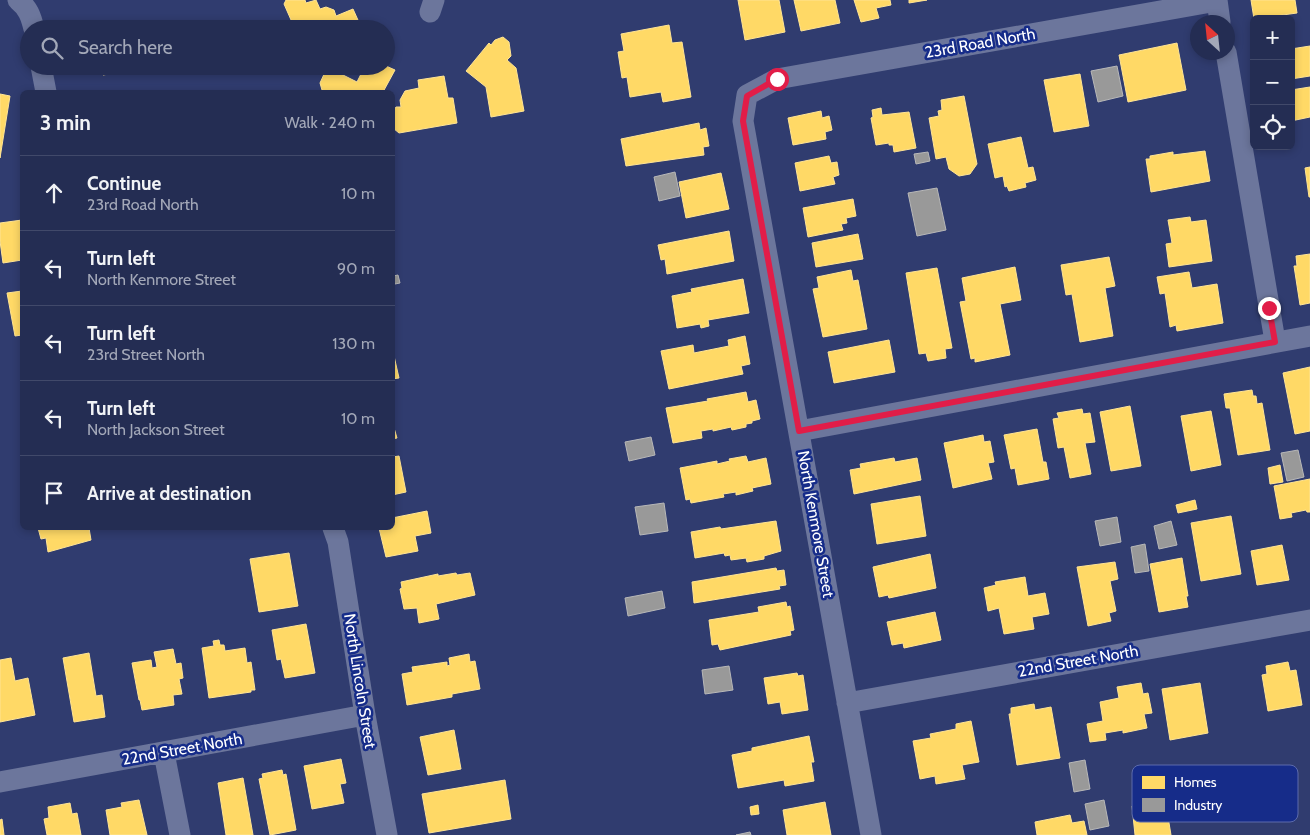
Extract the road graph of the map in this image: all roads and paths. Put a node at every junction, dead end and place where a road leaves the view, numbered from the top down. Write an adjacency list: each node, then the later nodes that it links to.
1 (18, 0): 4 (street)
2 (1217, 1): 3 (street); 8 (street, 23rd Road North)
3 (1219, 15)
4 (32, 20)
5 (1227, 60): 10 (street)
6 (43, 75): 7 (street)
7 (46, 90)
8 (747, 96): 11 (street, North Kenmore Street)
9 (1310, 336): 10 (street)
10 (1275, 342): 11 (street)
11 (799, 431): 14 (street, North Kenmore Street)
12 (334, 530): 15 (street, North Lincoln Street)
13 (1310, 620): 14 (street, 22nd Street North)
14 (847, 704): 20 (street, North Kenmore Street)
15 (365, 715): 16 (street, 22nd Street North); 19 (street, North Lincoln Street)
16 (164, 753): 17 (street, 22nd Street North); 18 (street)
17 (0, 782)
18 (180, 835)
19 (387, 835)
20 (871, 835)

